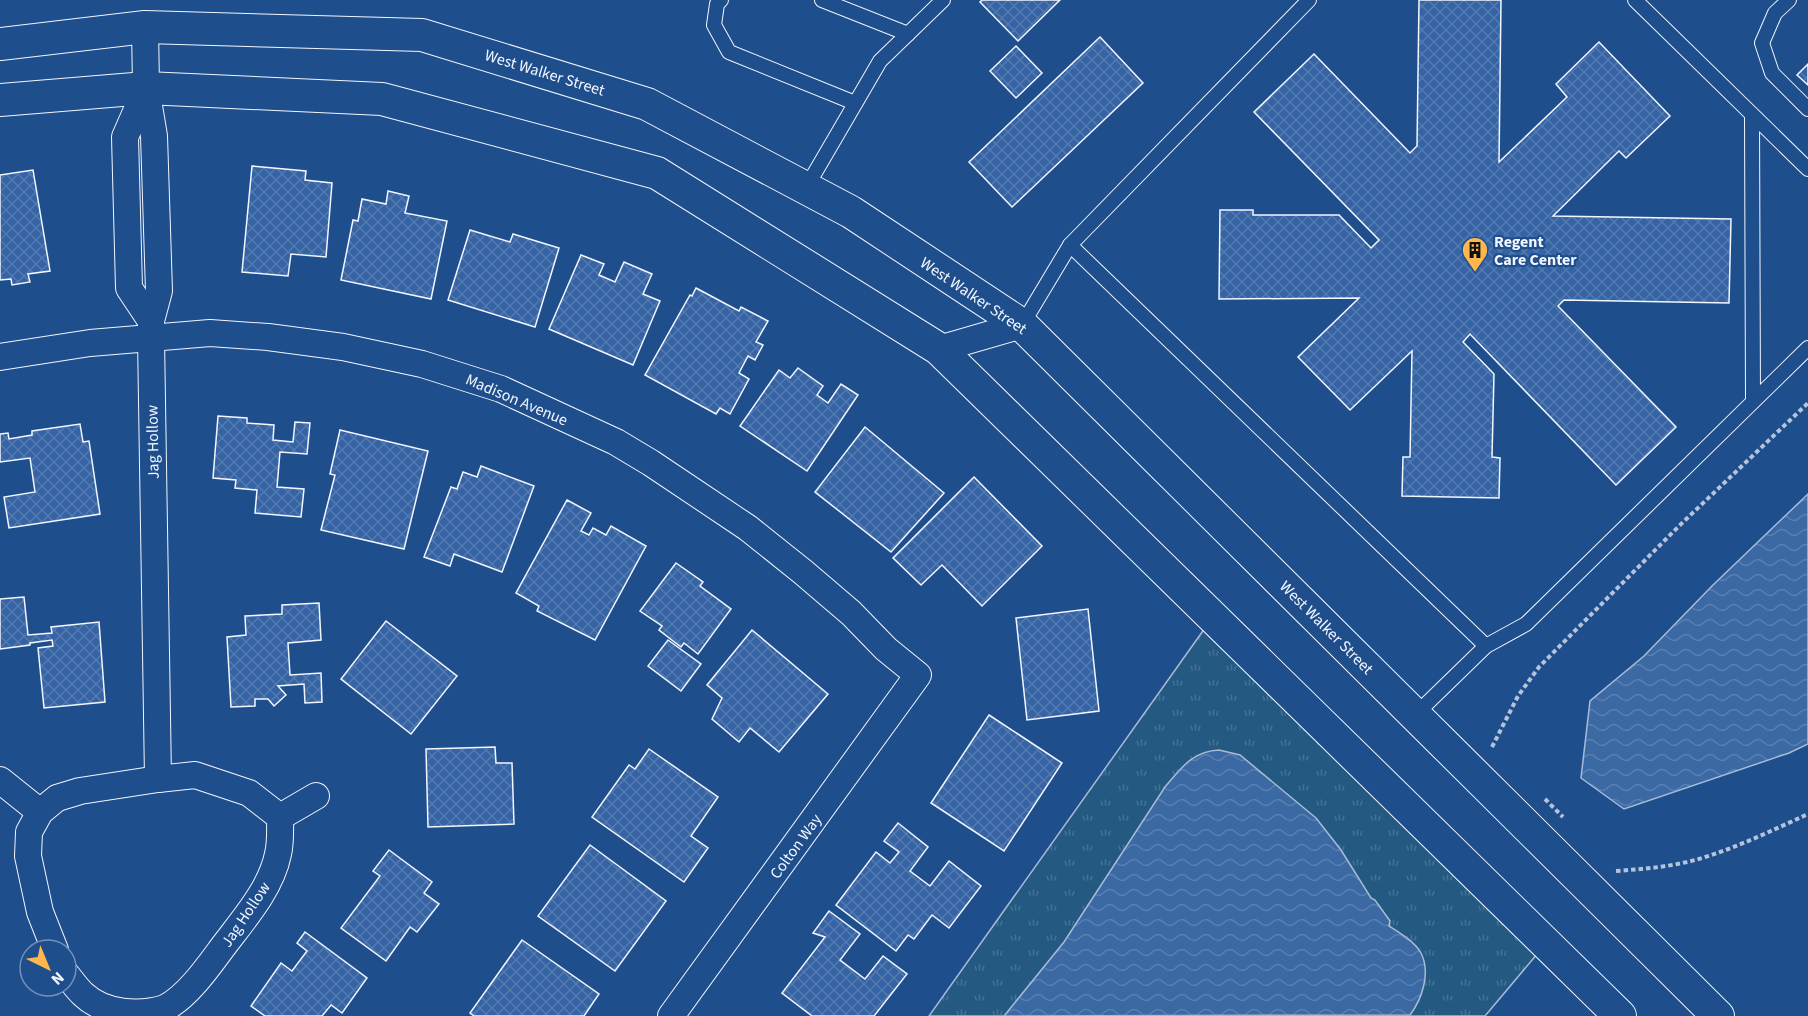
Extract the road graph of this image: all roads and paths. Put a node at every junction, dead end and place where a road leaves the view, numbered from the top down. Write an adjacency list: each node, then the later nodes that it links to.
1 (721, 0): 12 (lane)
2 (822, 0): 8 (lane)
3 (943, 0): 8 (lane)
4 (1309, 0): 17 (lane)
5 (1635, 0): 14 (lane)
6 (1789, 0): 13 (lane)
7 (145, 27): 9 (street, West Walker Street); 10 (street, Jag Hollow); 16 (street, West Walker Street)
8 (908, 34): 12 (lane)
9 (0, 44)
10 (146, 88): 11 (street); 19 (street, Jag Hollow); 21 (street)
11 (0, 100)
12 (855, 103): 16 (lane)
13 (1808, 110)
14 (1752, 115): 15 (lane); 23 (lane)
15 (1808, 169)
16 (806, 188): 18 (street, West Walker Street)
17 (1070, 245): 18 (lane); 25 (lane)
18 (1022, 325): 21 (street); 27 (street, West Walker Street)
19 (151, 329): 22 (street, Madison Avenue); 26 (street, Madison Avenue); 29 (street, Jag Hollow)
20 (1808, 348): 23 (lane)
21 (939, 349): 39 (street)
22 (0, 357)
23 (1753, 401): 25 (lane)
24 (1808, 403): 28 (path)
25 (1486, 646): 27 (lane)
26 (918, 675): 38 (street, Colton Way)
27 (1415, 715): 40 (street, West Walker Street)
28 (1492, 747)
29 (159, 779): 32 (street); 34 (street)
30 (0, 780): 32 (street)
31 (316, 796): 34 (street)
32 (40, 812): 36 (street)
33 (1808, 814): 35 (path)
34 (280, 817): 37 (street, Jag Hollow)
35 (1616, 871)
36 (51, 938)
37 (78, 989)
38 (671, 1016)
39 (1620, 1016)
40 (1718, 1016)

